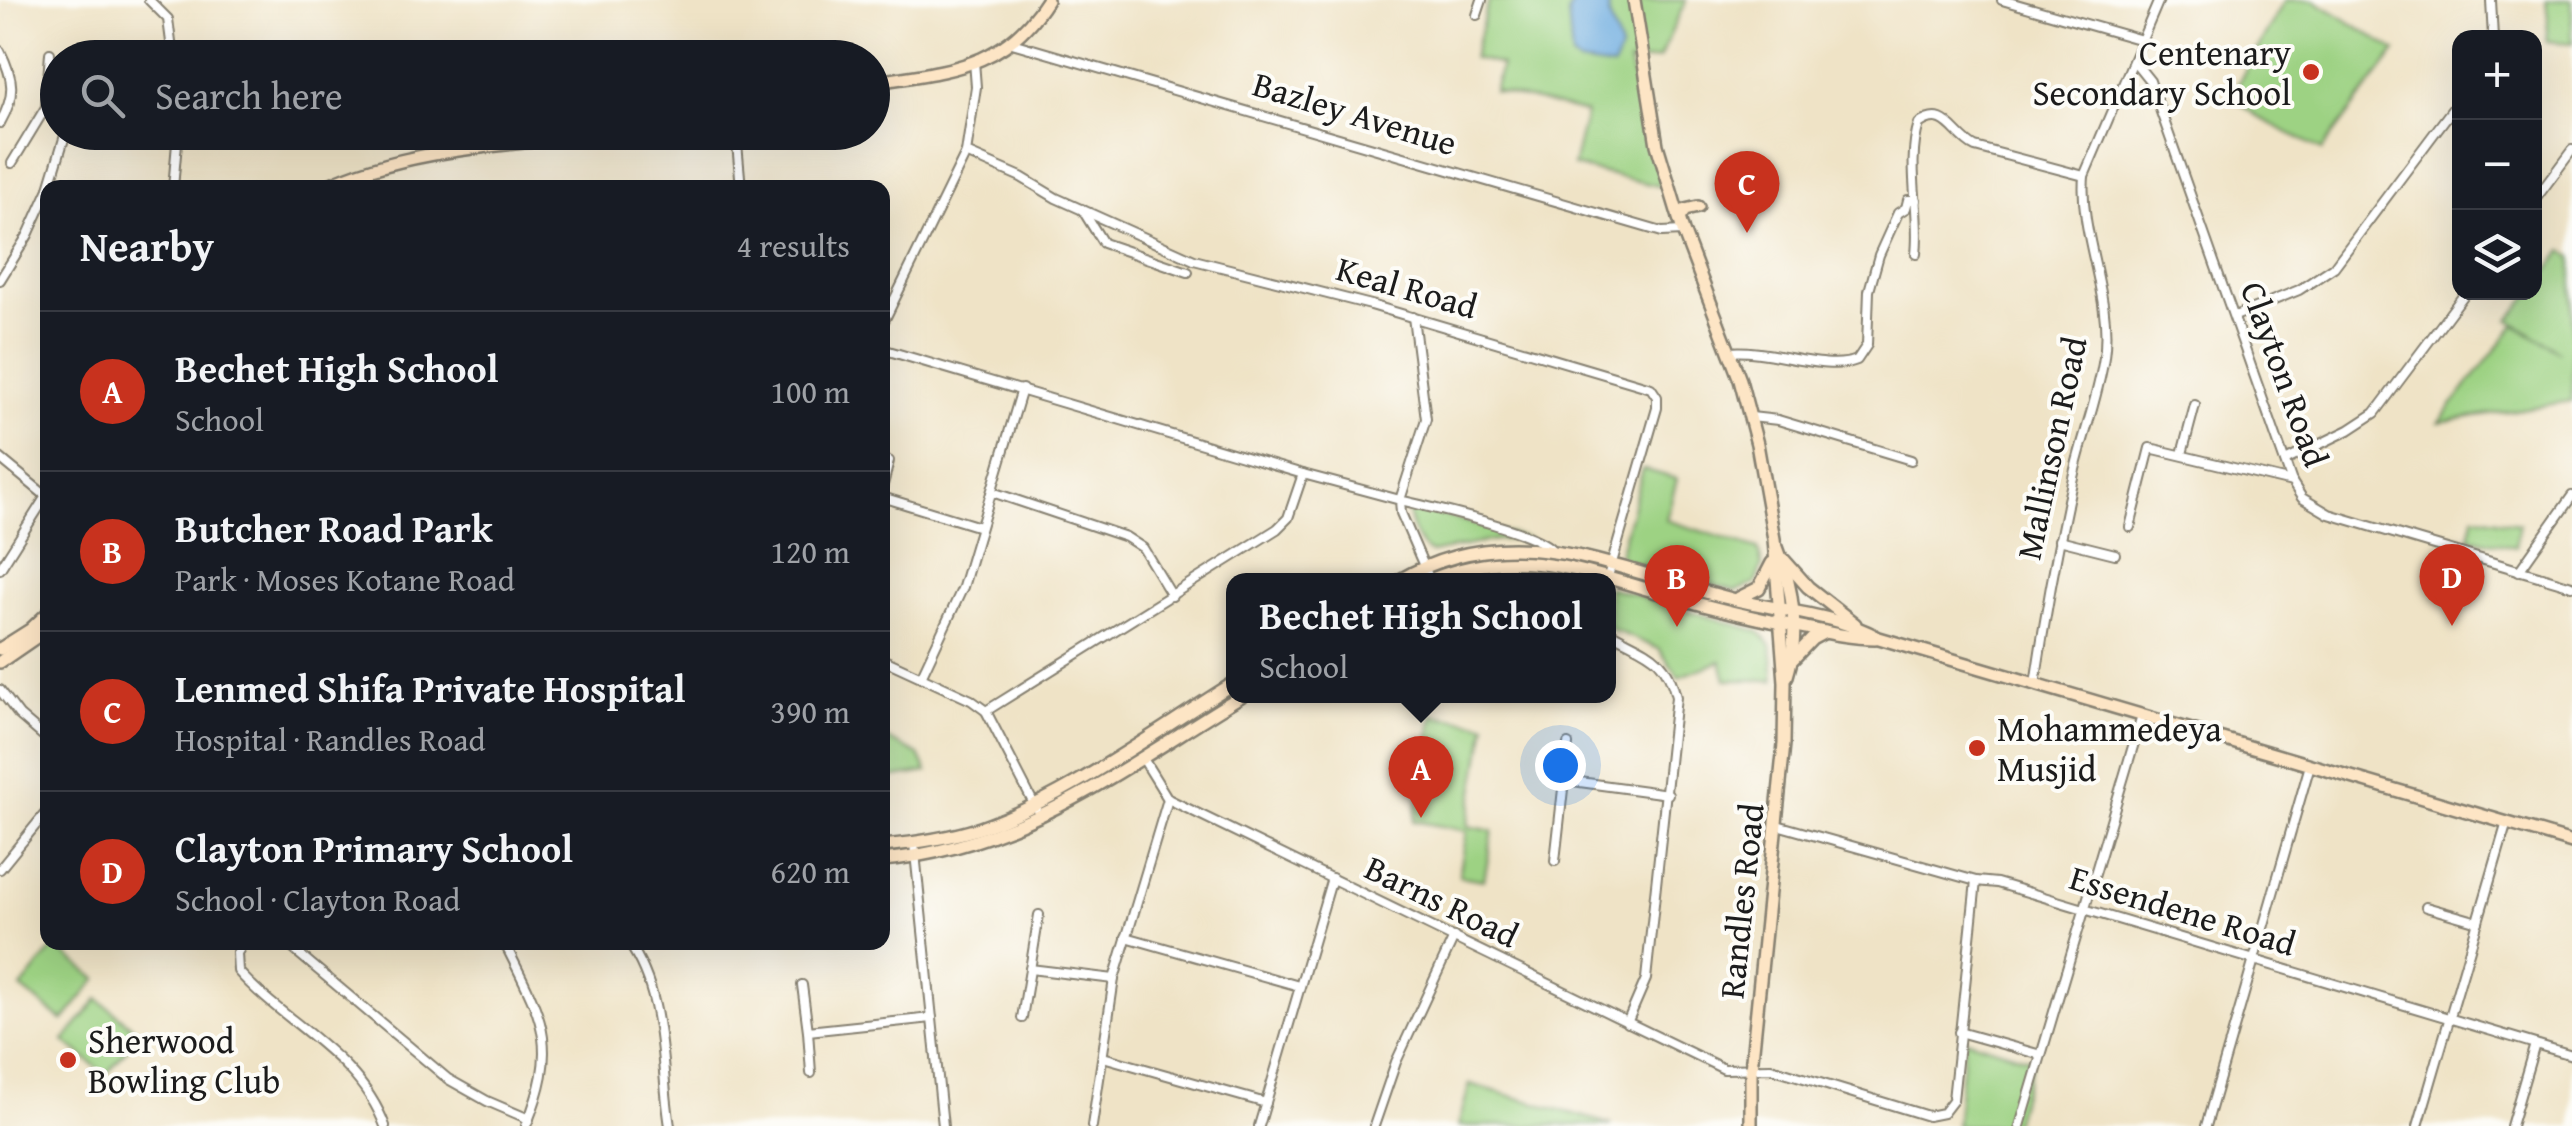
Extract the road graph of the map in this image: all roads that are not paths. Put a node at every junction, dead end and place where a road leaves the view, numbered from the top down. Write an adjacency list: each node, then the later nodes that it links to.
1 (149, 0): 10 (street)
2 (1047, 0): 12 (street)
3 (1482, 0): 8 (street)
4 (1634, 0): 37 (street, Randles Road)
5 (2002, 0): 11 (street)
6 (2159, 0): 11 (street, Mallinson Road)
7 (2491, 0): 9 (street)
8 (1476, 15)
9 (2493, 30)
10 (171, 40)
11 (2142, 40): 14 (street, Mallinson Road)
12 (1012, 43): 15 (street); 38 (street, Bazley Avenue)
13 (0, 51): 19 (street)
14 (2134, 61): 27 (street, Mallinson Road); 44 (street, Clayton Road)
15 (974, 62): 16 (street); 25 (street)
16 (890, 79)
17 (2452, 111): 44 (street)
18 (40, 117): 26 (street)
19 (0, 123)
20 (60, 150): 28 (street)
21 (176, 150): 29 (street)
22 (480, 150): 30 (street)
23 (738, 150): 31 (street)
24 (2572, 150): 32 (street)
25 (966, 153): 36 (street, Keal Road); 43 (street)
26 (12, 162)
27 (2084, 176): 33 (street); 65 (street, Mallinson Road)
28 (51, 180)
29 (174, 180)
30 (341, 180)
31 (740, 180)
32 (2542, 190)
33 (1916, 200): 39 (street); 47 (street)
34 (40, 207): 41 (street)
35 (1698, 207): 37 (street)
36 (1082, 209): 40 (street); 45 (street, Keal Road)
37 (1679, 218): 38 (street, Randles Road)
38 (1683, 232): 47 (street, Randles Road)
39 (1916, 254)
40 (1188, 272)
41 (0, 280)
42 (2460, 300): 54 (street)
43 (890, 309)
44 (2236, 316): 54 (street, Clayton Road)
45 (1413, 317): 61 (street); 77 (street, Keal Road)
46 (890, 351): 48 (street)
47 (1730, 352): 50 (street, Randles Road)
48 (1022, 390): 55 (street); 58 (street)
49 (2195, 406): 51 (street)
50 (1751, 417): 53 (street); 68 (street, Randles Road)
51 (2182, 454): 56 (street); 64 (street)
52 (0, 458): 57 (street)
53 (1911, 460)
54 (2285, 460): 56 (street, Clayton Road)
55 (1303, 474): 61 (street); 81 (street)
56 (2292, 482): 71 (street, Clayton Road)
57 (40, 489)
58 (992, 492): 63 (street); 81 (street)
59 (2572, 496): 71 (street)
60 (890, 499): 63 (street)
61 (1400, 500): 66 (street); 69 (street)
62 (40, 505): 70 (street)
63 (980, 527): 97 (street)
64 (2130, 527)
65 (2058, 540): 67 (street); 99 (street, Mallinson Road)
66 (1551, 549): 69 (street); 76 (street)
67 (2115, 554)
68 (1777, 558): 82 (street); 83 (street, Randles Road); 84 (street, Randles Road); 88 (street)
69 (1424, 568): 72 (street); 73 (street)
70 (0, 569)
71 (2520, 571): 80 (street, Clayton Road)
72 (1414, 573)
73 (1426, 573)
74 (1452, 573): 75 (street)
75 (1599, 573)
76 (1605, 573)
77 (1610, 573)
78 (1616, 576): 82 (street)
79 (1616, 577): 86 (street)
80 (2572, 586)
81 (1172, 596): 103 (street)
82 (1733, 599): 83 (street)
83 (1778, 608): 84 (street); 86 (street, Randles Road)
84 (1792, 612): 87 (street, Randles Road); 88 (street)
85 (40, 621): 93 (street)
86 (1780, 623): 87 (street); 98 (street, Randles Road)
87 (1794, 626): 89 (street); 94 (street, Randles Road)
88 (1860, 627): 92 (street)
89 (1825, 632): 92 (street); 94 (street)
90 (40, 634): 95 (street)
91 (1616, 635): 110 (street)
92 (1879, 638): 99 (street)
93 (0, 649)
94 (1792, 660): 98 (street, Randles Road)
95 (0, 662)
96 (890, 663): 97 (street)
97 (921, 677): 103 (street)
98 (1785, 682): 115 (street, Randles Road)
99 (2034, 684): 104 (street)
100 (1226, 689): 107 (street)
101 (0, 690): 105 (street)
102 (1228, 703): 107 (street)
103 (986, 711): 112 (street)
104 (2142, 716): 108 (street); 125 (street)
105 (40, 733)
106 (1568, 744): 109 (street)
107 (1138, 750): 111 (street); 112 (street)
108 (2310, 765): 114 (street); 134 (street)
109 (1565, 780): 110 (street); 120 (street)
110 (1668, 794): 142 (street)
111 (1168, 798): 122 (street, Barns Road); 128 (street)
112 (1038, 811): 118 (street)
113 (40, 820): 121 (street)
114 (2507, 822): 116 (street); 127 (street)
115 (1776, 825): 123 (street, Essendene Road); 149 (street, Randles Road)
116 (2572, 842)
117 (890, 847): 118 (street)
118 (915, 850): 119 (street); 139 (street)
119 (890, 858)
120 (1555, 861)
121 (0, 869)
122 (1332, 878): 129 (street, Barns Road); 138 (street)
123 (1976, 882): 125 (street, Essendene Road); 144 (street)
124 (2426, 906): 127 (street)
125 (2084, 909): 134 (street, Essendene Road); 147 (street)
126 (1039, 915): 135 (street)
127 (2478, 922): 141 (street)
128 (1126, 937): 136 (street); 138 (street)
129 (1454, 937): 142 (street, Barns Road); 158 (street)
130 (240, 950): 153 (street)
131 (295, 950): 152 (street)
132 (508, 950): 152 (street)
133 (633, 950): 154 (street)
134 (2255, 960): 141 (street, Essendene Road); 161 (street)
135 (1030, 969): 136 (street); 140 (street)
136 (1114, 980): 148 (street)
137 (802, 985): 143 (street)
138 (1299, 986): 151 (street)
139 (932, 1018): 143 (street); 155 (street)
140 (1022, 1018)
141 (2452, 1018): 145 (street, Essendene Road); 162 (street)
142 (1627, 1022): 149 (street, Barns Road)
143 (808, 1031): 150 (street)
144 (1959, 1032): 147 (street); 149 (street, Barns Road)
145 (2535, 1044): 146 (street, Essendene Road); 163 (street)
146 (2572, 1054)
147 (2041, 1055): 160 (street)
148 (1103, 1057): 151 (street); 156 (street)
149 (1751, 1069): 159 (street, Randles Road)
150 (811, 1073)
151 (1266, 1103): 157 (street)
152 (528, 1122)
153 (385, 1126)
154 (670, 1126)
155 (943, 1126)
156 (1092, 1126)
157 (1259, 1126)
158 (1374, 1126)
159 (1750, 1126)
160 (2020, 1126)
161 (2206, 1126)
162 (2418, 1126)
163 (2512, 1126)

